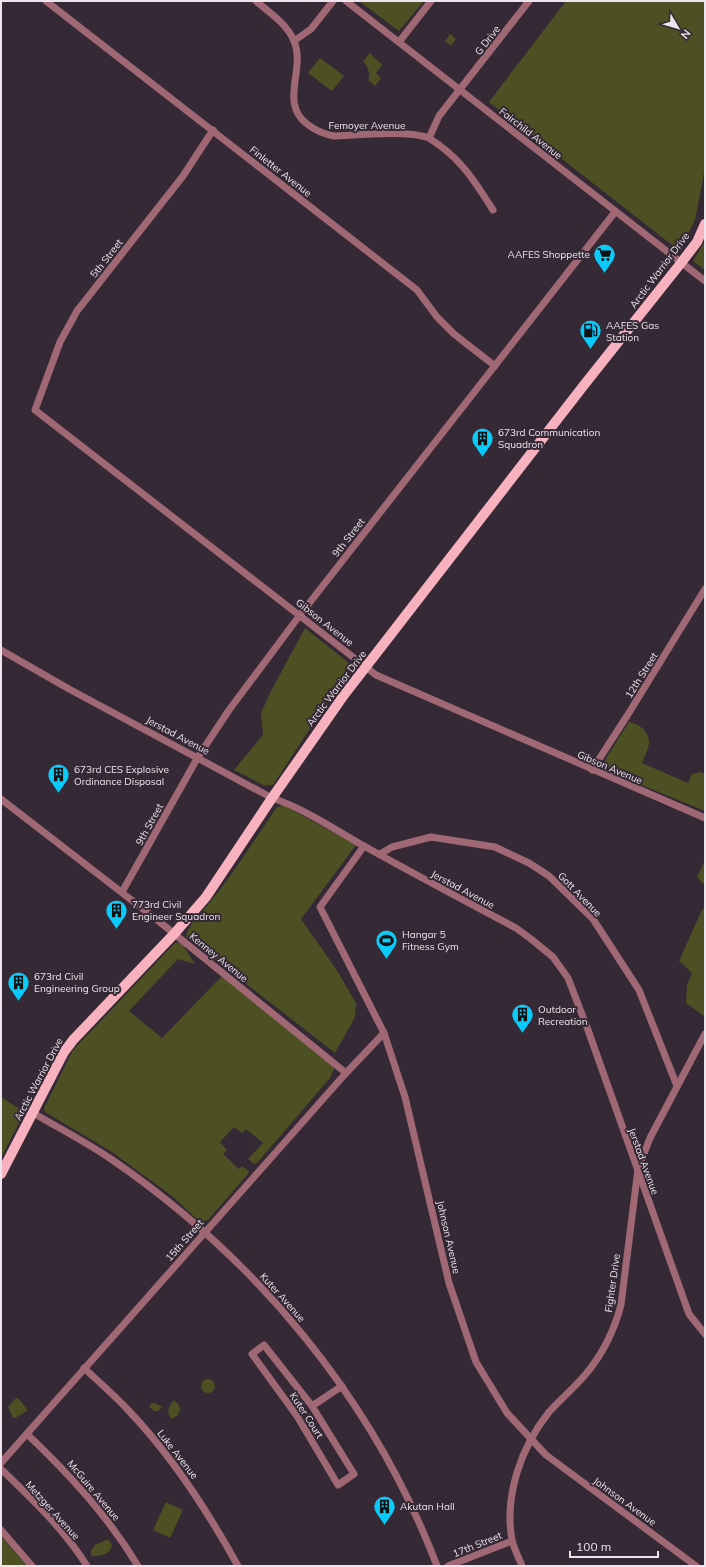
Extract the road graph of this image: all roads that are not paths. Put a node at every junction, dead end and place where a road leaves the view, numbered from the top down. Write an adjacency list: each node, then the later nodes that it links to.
1 (46, 1): 10 (street, Finletter Avenue)
2 (256, 1): 7 (street, Femoyer Avenue)
3 (333, 1): 7 (street)
4 (346, 1): 8 (street, Fairchild Avenue)
5 (431, 1): 8 (street)
6 (529, 1): 9 (street, G Drive)
7 (294, 40): 11 (street, Femoyer Avenue)
8 (399, 42): 9 (street, Fairchild Avenue)
9 (460, 90): 11 (street, G Drive); 13 (street, Fairchild Avenue)
10 (213, 130): 17 (street, Finletter Avenue); 18 (street, 5th Street)
11 (429, 138): 12 (street, Femoyer Avenue)
12 (493, 210)
13 (615, 212): 15 (street, Fairchild Avenue); 17 (street, 9th Street)
14 (705, 224): 15 (main road, Arctic Warrior Drive)
15 (681, 263): 16 (street, Fairchild Avenue); 22 (main road, Arctic Warrior Drive)
16 (705, 281)
17 (495, 366): 20 (street, 9th Street)
18 (35, 410): 20 (street, Gibson Avenue)
19 (705, 589): 24 (street, 12th Street)
20 (300, 615): 22 (street, Gibson Avenue); 23 (street, 9th Street)
21 (1, 650): 23 (street, Jerstad Avenue)
22 (366, 666): 24 (street, Gibson Avenue); 25 (main road, Arctic Warrior Drive)
23 (198, 757): 25 (street, Jerstad Avenue); 30 (street, 9th Street)
24 (592, 770): 27 (street, Gibson Avenue)
25 (272, 798): 28 (street, Jerstad Avenue); 31 (main road, Arctic Warrior Drive)
26 (1, 799): 30 (street, Kenney Avenue)
27 (705, 818)
28 (364, 846): 29 (street, Jerstad Avenue); 32 (street, Johnson Avenue)
29 (380, 854): 35 (street, Gott Avenue); 37 (street, Jerstad Avenue)
30 (122, 892): 31 (street, Kenney Avenue)
31 (174, 934): 34 (street, Kenney Avenue); 36 (main road, Arctic Warrior Drive)
32 (384, 1033): 34 (street, 15th Street); 45 (street, Johnson Avenue)
33 (705, 1034): 35 (street, Fighter Drive)
34 (346, 1073): 39 (street, 15th Street)
35 (677, 1086): 37 (street, Fighter Drive)
36 (33, 1113): 38 (main road, Arctic Warrior Drive); 39 (street, Kuter Avenue)
37 (638, 1169): 40 (street, Jerstad Avenue); 45 (street, Fighter Drive)
38 (1, 1174)
39 (205, 1232): 41 (street, 15th Street); 42 (street, Kuter Avenue)
40 (705, 1334)
41 (84, 1368): 44 (street, 15th Street); 53 (street, Luke Avenue)
42 (342, 1386): 43 (street, Kuter Court); 54 (street, Kuter Avenue)
43 (312, 1406): 43 (street, Kuter Court)
44 (27, 1434): 46 (street, 15th Street); 52 (street, McGuire Avenue)
45 (531, 1439): 49 (street, Fighter Drive); 57 (street, Johnson Avenue)
46 (1, 1462)
47 (1, 1469): 51 (street, Metzger Avenue)
48 (1, 1530): 50 (street)
49 (512, 1541): 55 (street, 17th Street); 56 (street, Fighter Drive)
50 (32, 1566)
51 (87, 1566)
52 (138, 1566)
53 (238, 1566)
54 (437, 1566)
55 (448, 1566)
56 (522, 1566)
57 (696, 1566)

